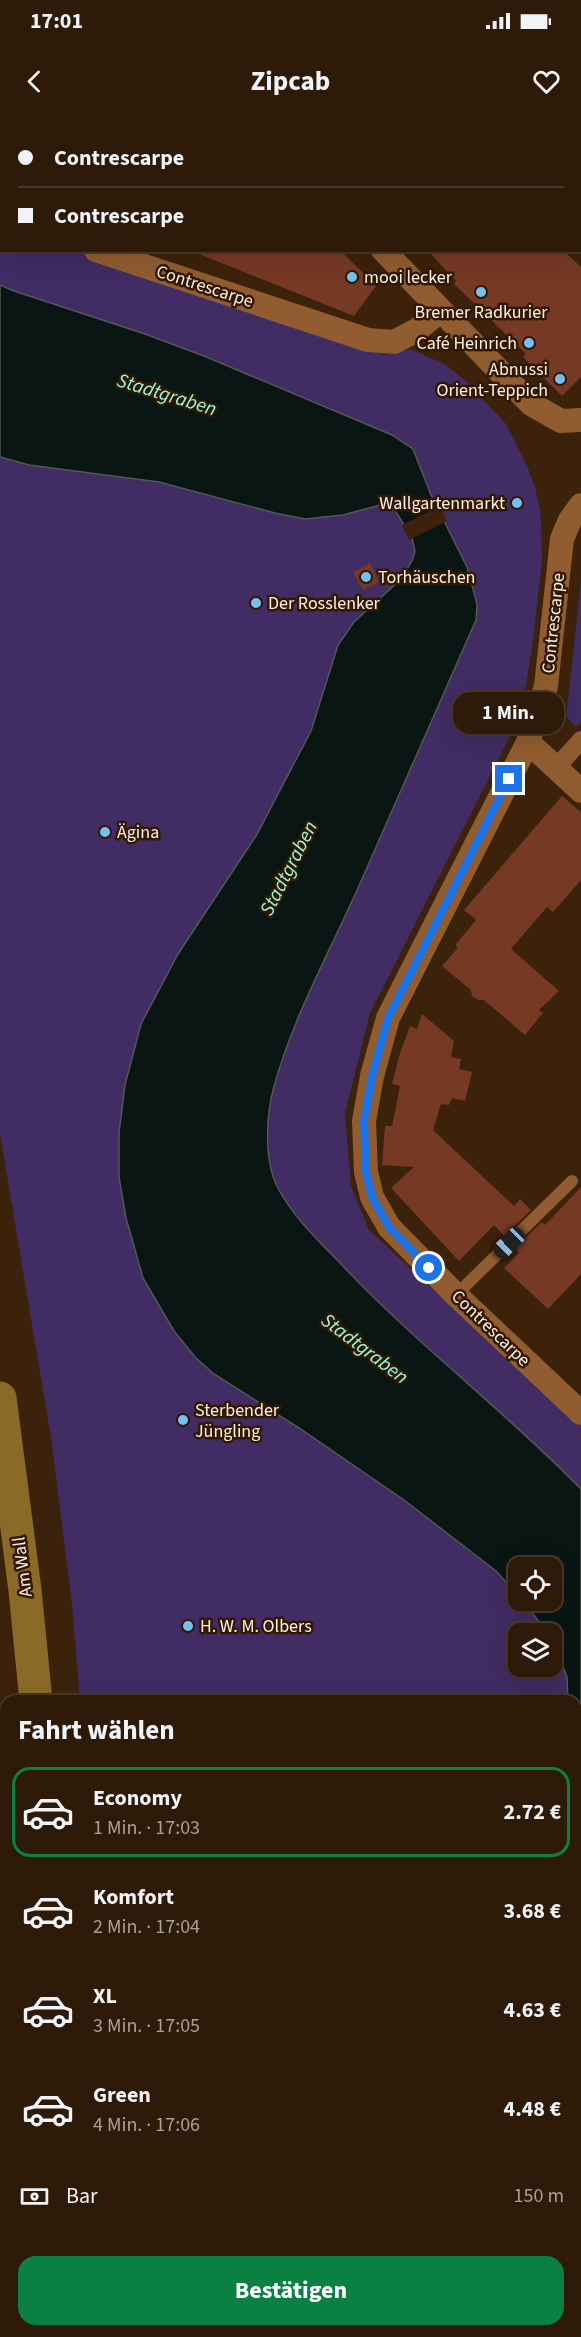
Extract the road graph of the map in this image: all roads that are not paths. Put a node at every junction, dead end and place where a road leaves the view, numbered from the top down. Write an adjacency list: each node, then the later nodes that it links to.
1 (102, 252): 3 (street, Contrescarpe)
2 (385, 252): 3 (street)
3 (440, 311): 4 (street)
4 (581, 420)
5 (581, 505): 7 (street, Contrescarpe)
6 (581, 740): 8 (street)
7 (528, 742): 8 (street); 11 (street, Contrescarpe)
8 (556, 768): 9 (street)
9 (581, 791)
10 (572, 1181): 11 (lane)
11 (456, 1295): 13 (street, Contrescarpe)
12 (0, 1398): 14 (main road, Am Wall)
13 (581, 1413)
14 (35, 1695)

